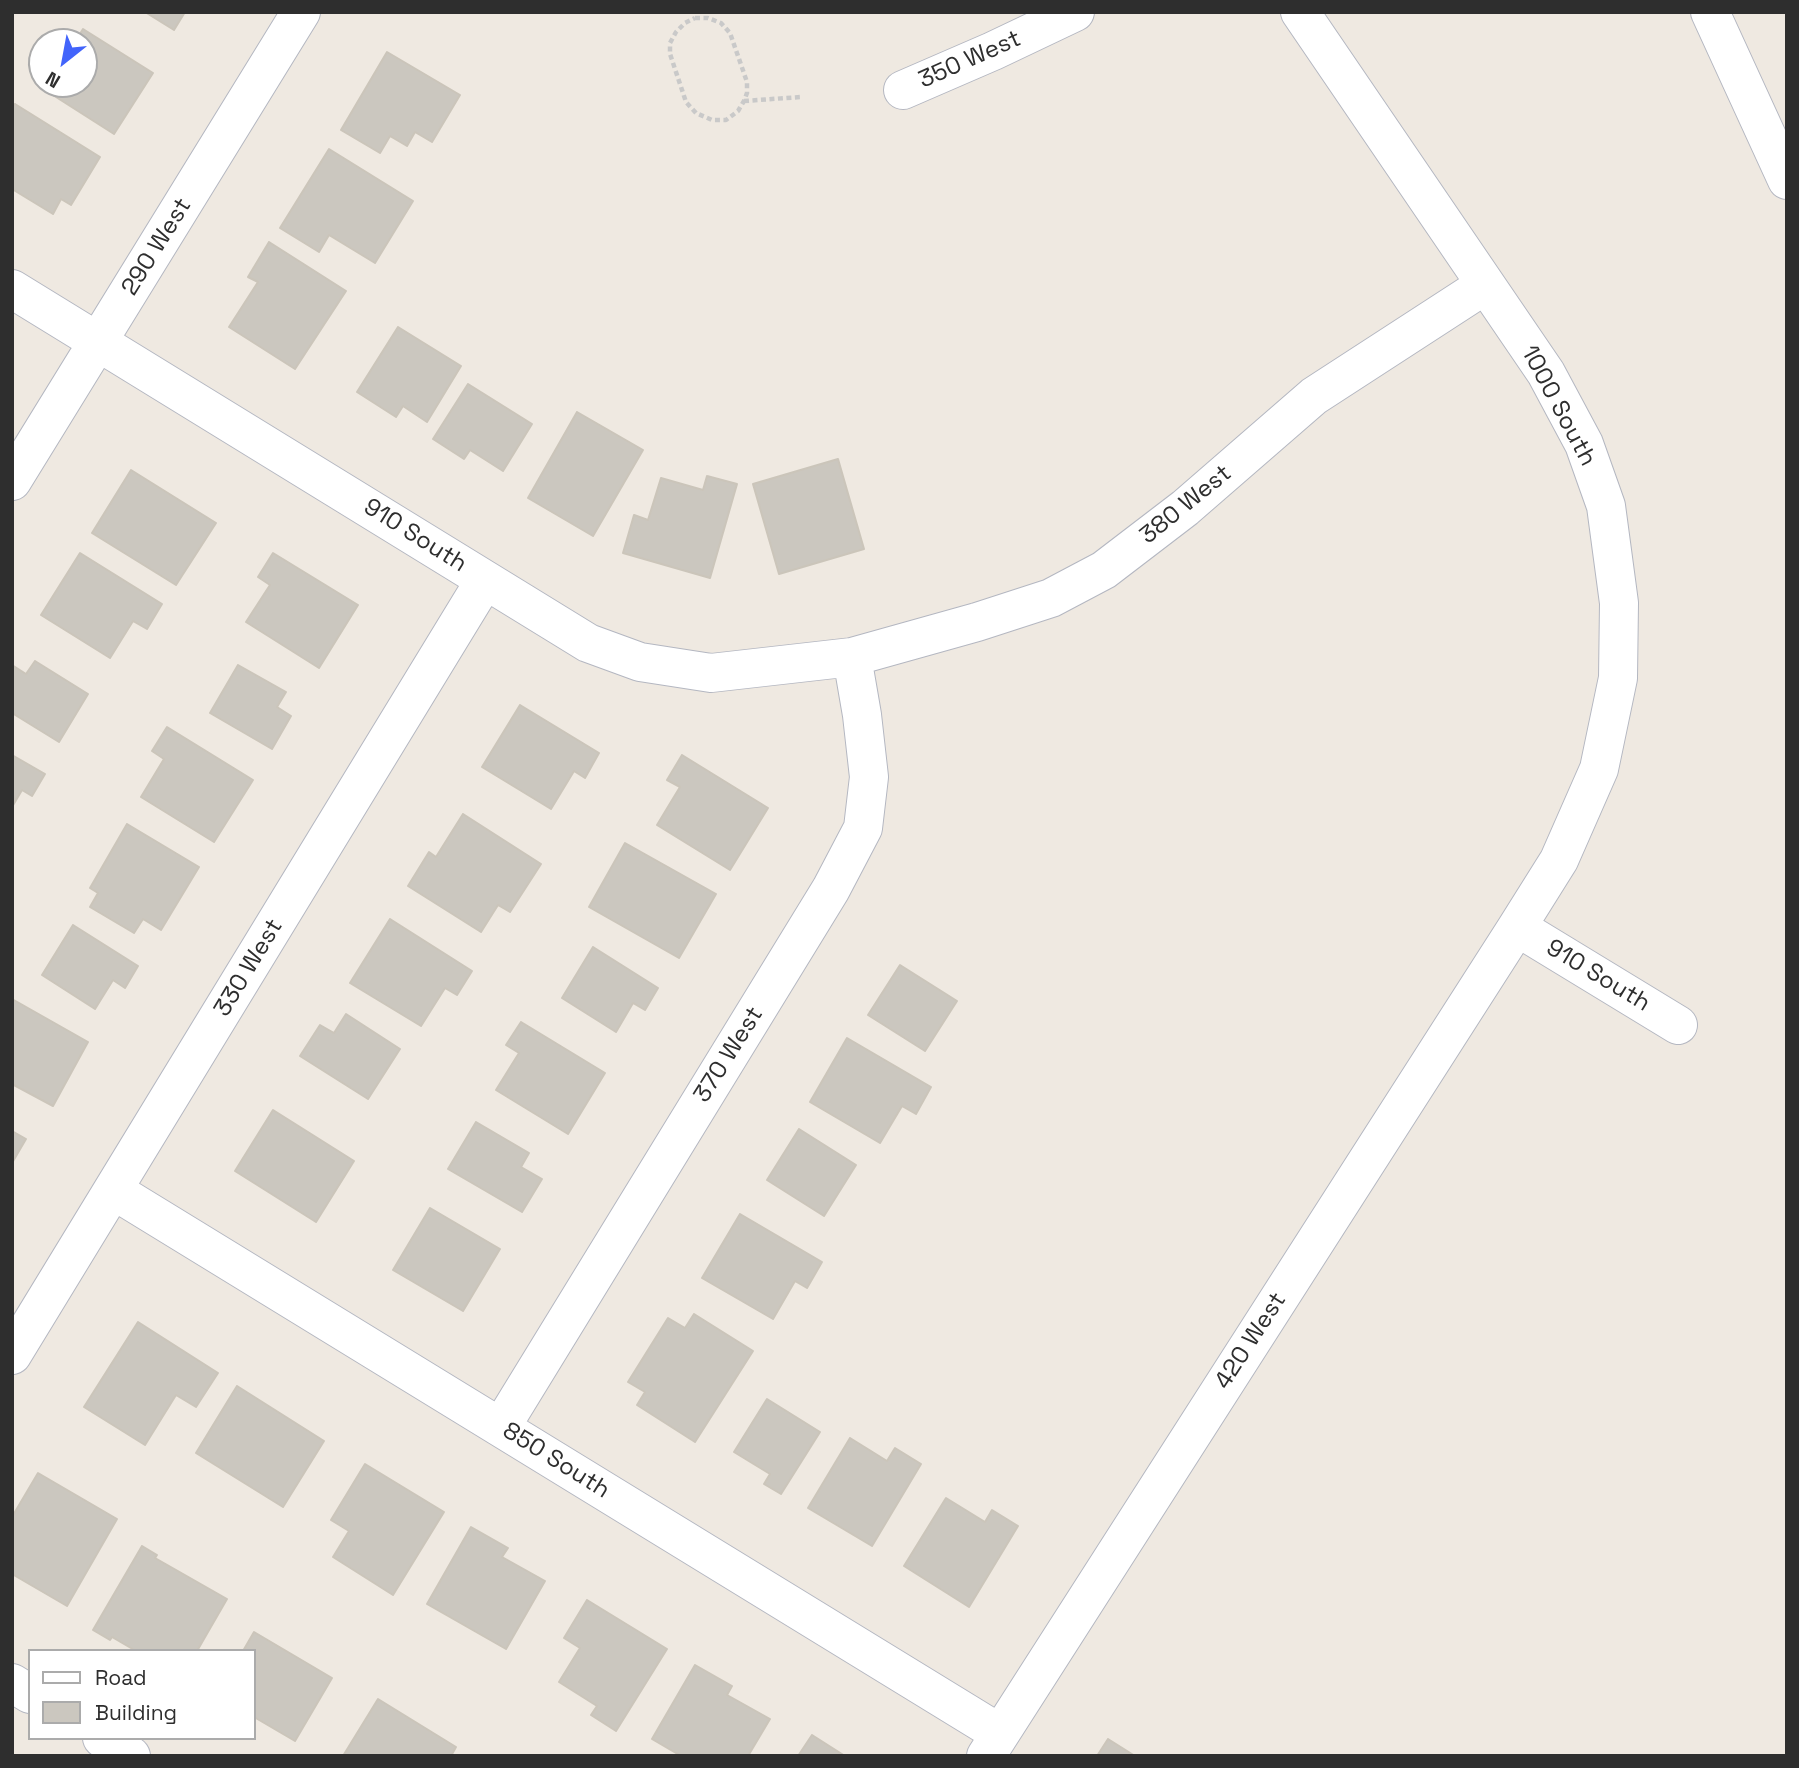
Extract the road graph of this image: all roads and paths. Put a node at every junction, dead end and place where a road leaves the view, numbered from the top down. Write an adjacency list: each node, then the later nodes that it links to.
1 (301, 12): 11 (street, 290 West)
2 (1075, 12): 5 (street, 350 West)
3 (1300, 12): 9 (street, 1000 South)
4 (1710, 12): 8 (street)
5 (903, 90)
6 (801, 97): 7 (path)
7 (744, 102): 7 (path)
8 (1787, 180)
9 (1485, 285): 14 (street, 380 West); 15 (street, 1000 South)
10 (12, 289): 11 (street, 910 South)
11 (98, 342): 12 (street, 290 West); 13 (street, 910 South)
12 (12, 481)
13 (485, 580): 14 (street, 910 South); 17 (street, 330 West)
14 (852, 657): 19 (street, 370 West)
15 (1517, 927): 16 (street, 910 South); 23 (street, 420 West)
16 (1678, 1025)
17 (113, 1190): 18 (street, 330 West); 19 (street, 850 South)
18 (12, 1356)
19 (500, 1427): 23 (street, 850 South)
20 (12, 1683): 21 (street)
21 (28, 1693)
22 (105, 1740): 24 (street)
23 (992, 1745)
24 (131, 1756)

